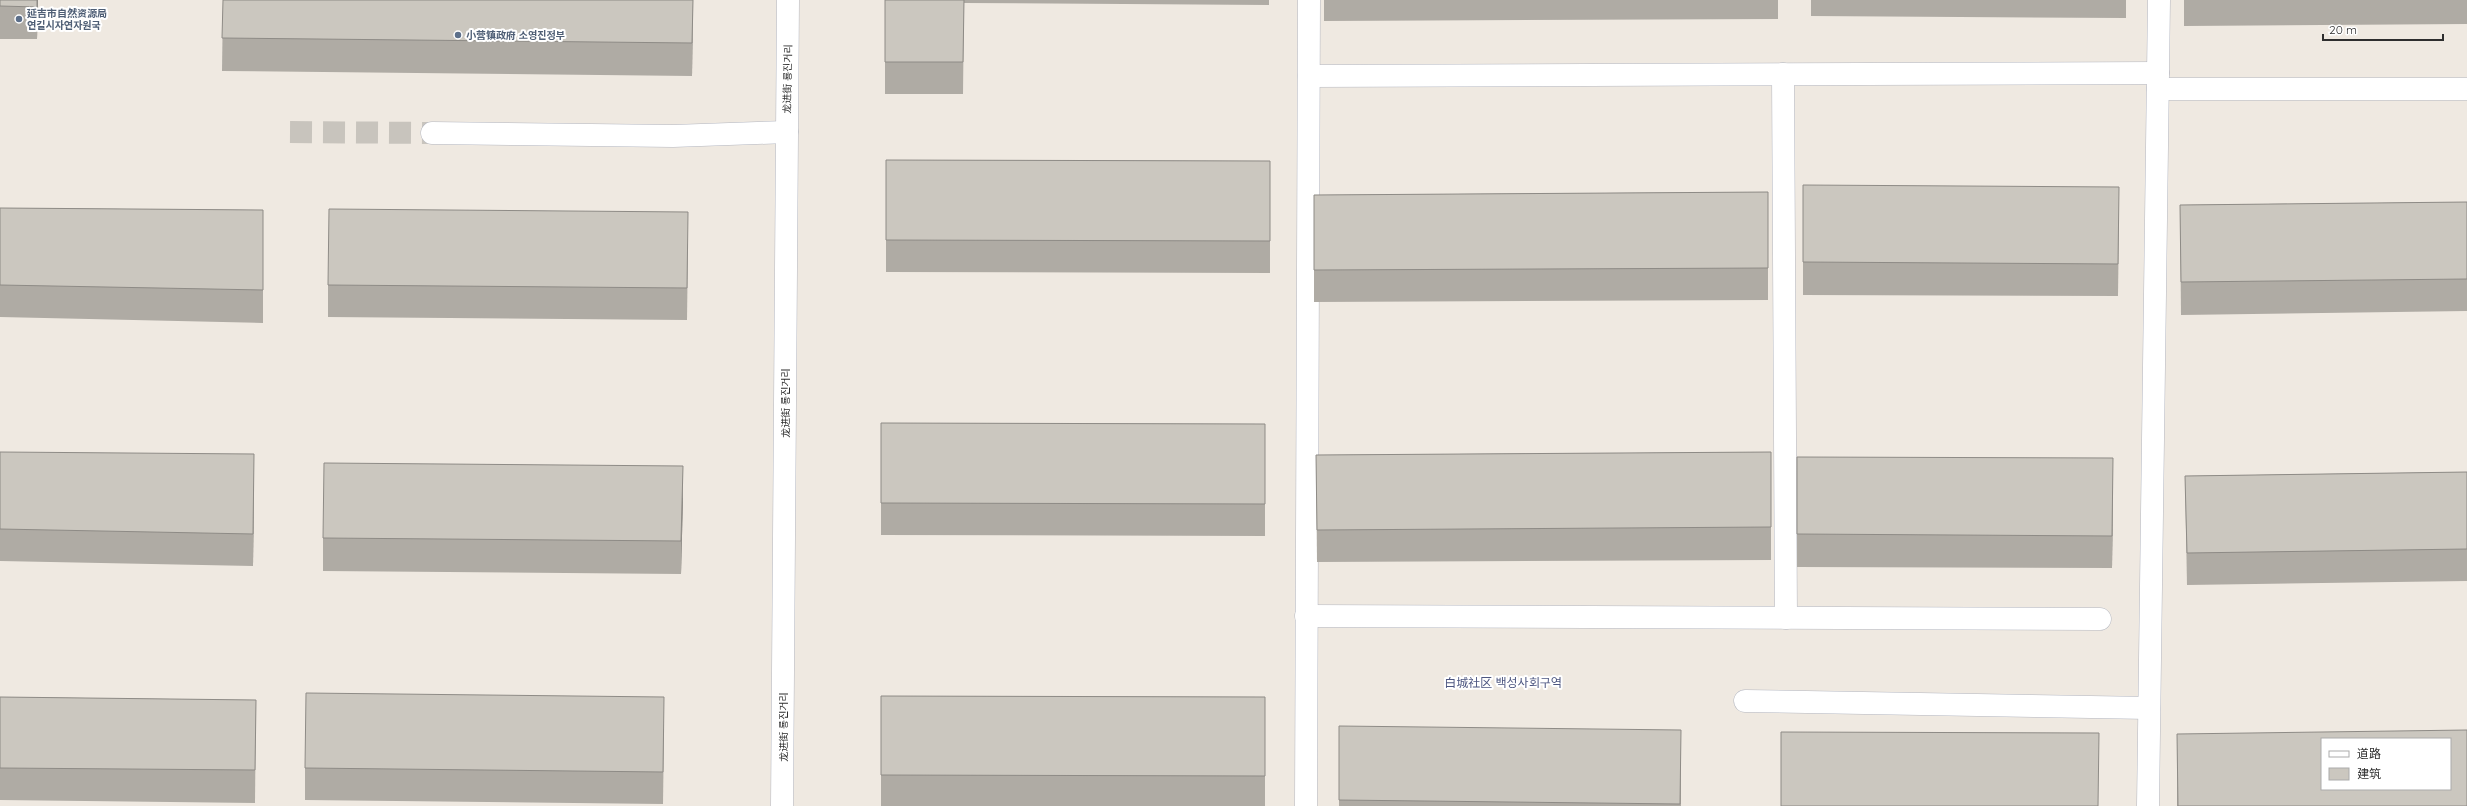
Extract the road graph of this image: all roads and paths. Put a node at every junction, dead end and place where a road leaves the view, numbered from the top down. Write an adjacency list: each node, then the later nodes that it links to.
1 (788, 0): 8 (street, 龙进街 룡진거리)
2 (1308, 0): 5 (street)
3 (2159, 0): 6 (street)
4 (1783, 74): 5 (street); 6 (street); 11 (street)
5 (1309, 76): 10 (street)
6 (2158, 81): 7 (street); 14 (street)
7 (2467, 90)
8 (787, 132): 9 (street); 15 (street, 龙进街 룡진거리)
9 (432, 133)
10 (1306, 616): 11 (street); 16 (street)
11 (1786, 618): 12 (street)
12 (2100, 619)
13 (1745, 701): 14 (street)
14 (2149, 708): 17 (street)
15 (782, 806)
16 (1306, 806)
17 (2148, 806)

